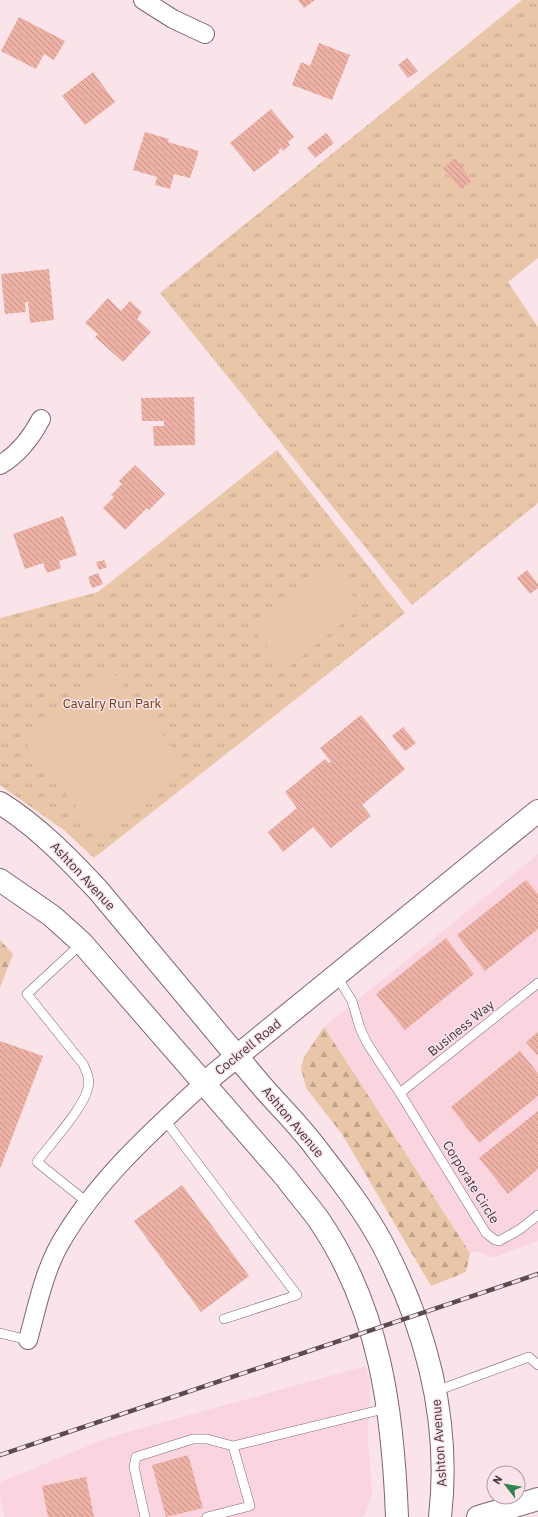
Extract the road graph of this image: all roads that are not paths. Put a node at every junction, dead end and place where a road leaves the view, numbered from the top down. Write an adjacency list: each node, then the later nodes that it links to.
1 (143, 0): 2 (street)
2 (205, 34)
3 (41, 419): 4 (street)
4 (0, 465)
5 (0, 803): 11 (street, Ashton Avenue)
6 (538, 811): 9 (street, Cockrell Road)
7 (0, 880): 8 (street)
8 (82, 943): 12 (street); 15 (lane)
9 (336, 975): 11 (street, Cockrell Road); 13 (lane)
10 (538, 983): 13 (lane, Business Way)
11 (237, 1056): 12 (street, Cockrell Road); 21 (street, Ashton Avenue)
12 (204, 1083): 14 (street, Cockrell Road); 22 (street)
13 (400, 1093): 16 (lane, Corporate Circle)
14 (164, 1119): 15 (street, Cockrell Road); 17 (lane)
15 (88, 1203): 19 (street, Cockrell Road)
16 (538, 1215)
17 (224, 1319)
18 (0, 1333): 19 (lane)
19 (28, 1340)
20 (538, 1365): 21 (lane)
21 (436, 1391): 28 (street, Ashton Avenue)
22 (389, 1408): 23 (lane); 27 (street)
23 (233, 1446): 25 (lane); 26 (lane)
24 (538, 1499): 29 (street)
25 (145, 1517)
26 (207, 1517)
27 (397, 1517)
28 (440, 1517)
29 (478, 1517)

